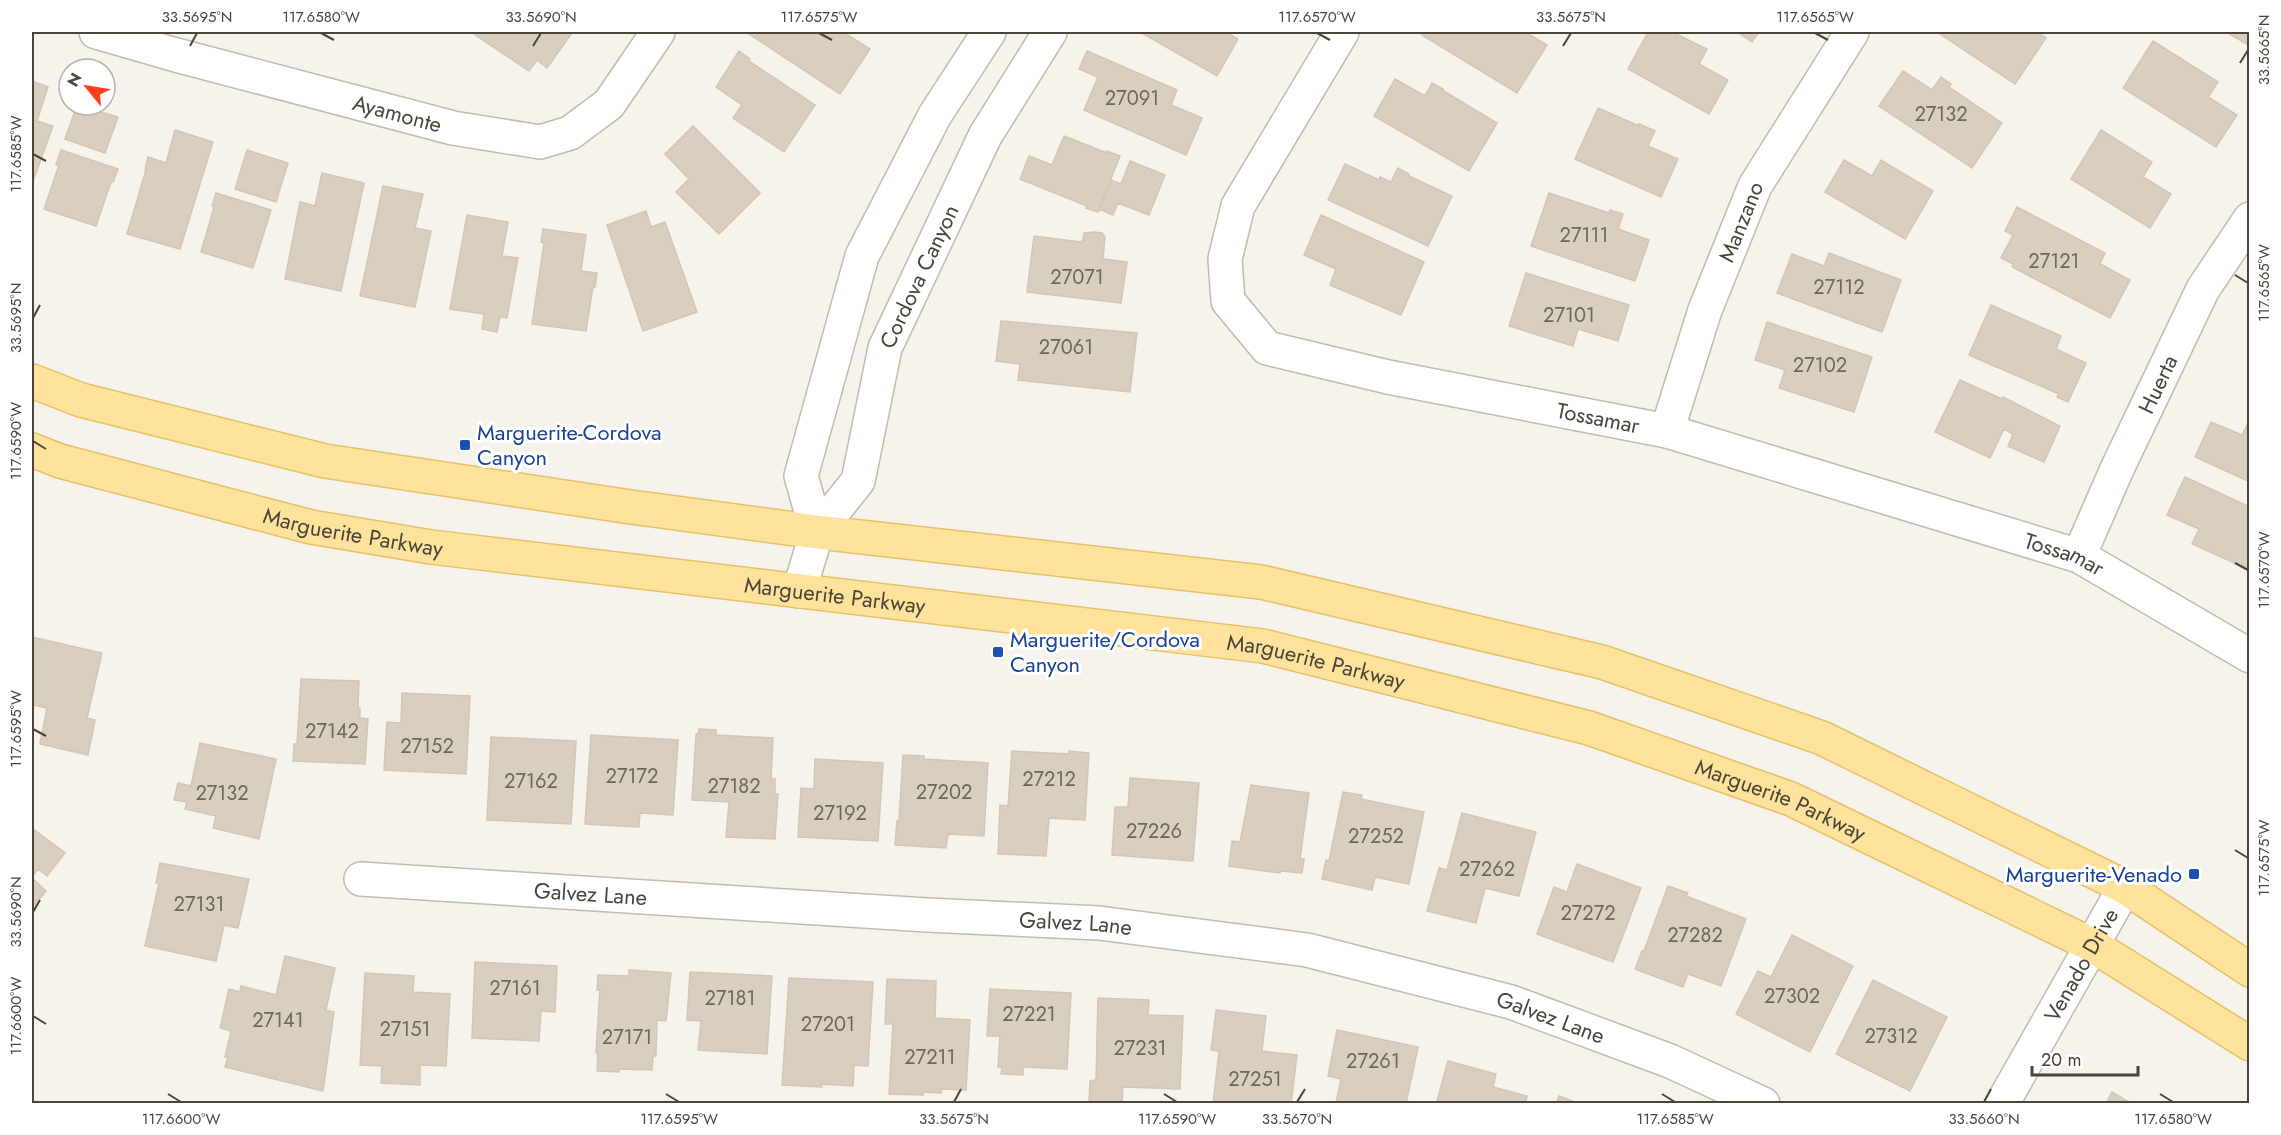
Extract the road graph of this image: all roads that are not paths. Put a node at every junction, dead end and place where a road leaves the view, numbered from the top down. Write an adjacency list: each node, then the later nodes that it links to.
1 (96, 32): 7 (street, Ayamonte)
2 (658, 32): 7 (street, Ayamonte)
3 (989, 32): 12 (street)
4 (1050, 32): 12 (street, Cordova Canyon)
5 (1342, 32): 10 (street, Tossamar)
6 (1852, 32): 10 (street, Manzano)
7 (179, 43)
8 (2250, 219): 13 (street, Huerta)
9 (32, 381): 12 (main road)
10 (1667, 431): 13 (street, Tossamar)
11 (32, 450): 14 (main road, Marguerite Parkway)
12 (818, 532): 14 (street, Cordova Canyon); 17 (main road)
13 (2079, 556): 15 (street, Tossamar)
14 (799, 591): 18 (main road, Marguerite Parkway)
15 (2250, 656)
16 (361, 879): 21 (street, Galvez Lane)
17 (2125, 887): 18 (street, Venado Drive); 19 (main road)
18 (2092, 945): 20 (main road, Marguerite Parkway); 22 (street, Venado Drive)
19 (2250, 970)
20 (2250, 1044)
21 (1763, 1104)
22 (2002, 1104)

